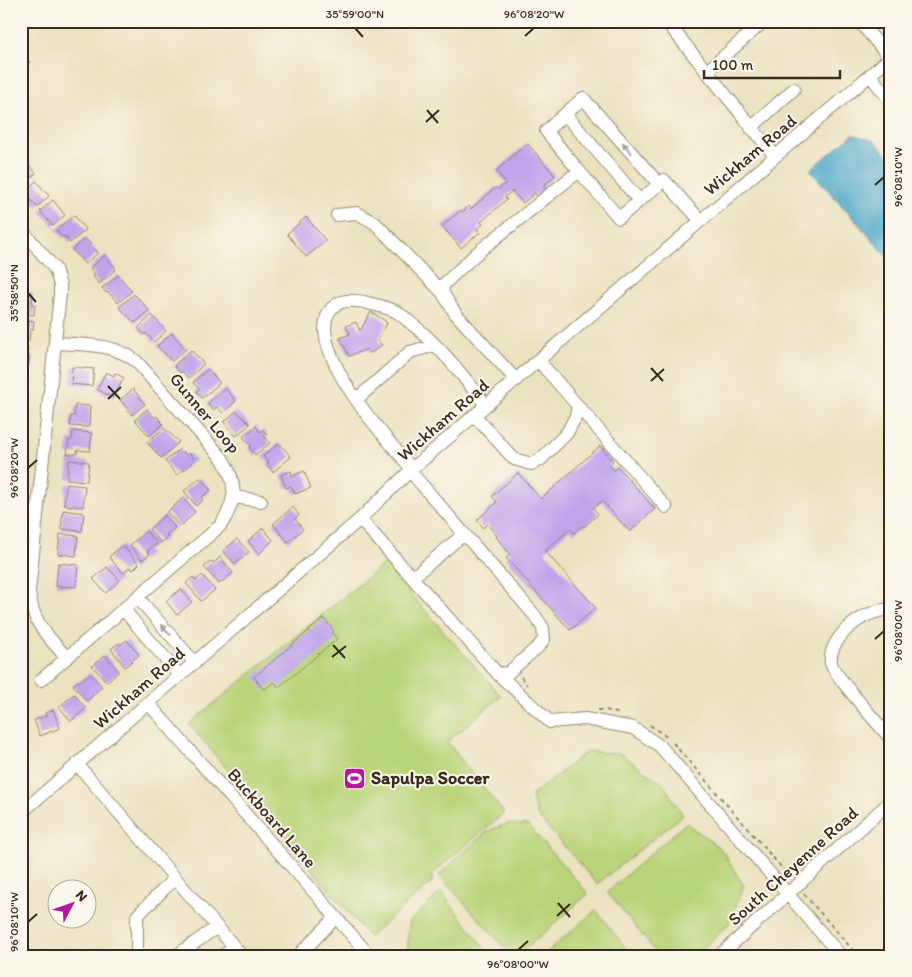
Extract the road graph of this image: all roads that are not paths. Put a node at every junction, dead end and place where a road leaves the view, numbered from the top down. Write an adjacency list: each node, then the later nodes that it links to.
1 (666, 21): 5 (street)
2 (764, 21): 5 (street)
3 (859, 21): 4 (street)
4 (891, 57): 6 (street, Wickham Road)
5 (706, 72): 10 (street)
6 (870, 75): 8 (street); 11 (street, Wickham Road)
7 (794, 89): 10 (street)
8 (891, 102)
9 (566, 114): 12 (street); 13 (street, one-way to 9); 14 (street)
10 (751, 128): 11 (street)
11 (775, 156): 16 (street, Wickham Road)
12 (580, 171): 14 (street); 18 (street)
13 (659, 184): 14 (street); 16 (street)
14 (640, 200)
15 (337, 215): 18 (street)
16 (700, 220): 21 (street, Wickham Road)
17 (21, 229): 19 (street)
18 (442, 292): 22 (street)
19 (56, 343): 28 (street, Gunner Loop); 37 (street)
20 (434, 345): 23 (street); 23 (street); 24 (street)
21 (538, 360): 22 (street, Wickham Road); 25 (street)
22 (516, 380): 24 (street, Wickham Road)
23 (357, 399): 27 (street)
24 (486, 405): 26 (street, Wickham Road)
25 (578, 406): 26 (street); 30 (street)
26 (474, 415): 27 (street, Wickham Road)
27 (411, 470): 31 (street, Wickham Road); 32 (street)
28 (234, 497): 29 (street); 34 (street)
29 (261, 501)
30 (666, 507)
31 (360, 519): 33 (street); 38 (street, Wickham Road)
32 (464, 534): 33 (street); 39 (street)
33 (413, 577): 39 (street)
34 (138, 598): 36 (street); 38 (street, one-way to 34)
35 (891, 609): 43 (street)
36 (124, 610): 37 (street); 40 (street)
37 (66, 657): 41 (street)
38 (194, 663): 40 (street, Wickham Road)
39 (498, 674): 48 (street)
40 (180, 676): 42 (street, Wickham Road)
41 (41, 680)
42 (148, 703): 44 (street, Wickham Road); 49 (street, Buckboard Lane)
43 (891, 738)
44 (77, 764): 46 (street, Wickham Road); 47 (street)
45 (889, 806): 48 (street, South Cheyenne Road)
46 (21, 813)
47 (175, 878): 50 (street); 53 (street)
48 (788, 893): 52 (street, South Cheyenne Road); 58 (street)
49 (336, 917): 56 (street); 57 (street, Buckboard Lane)
50 (217, 927): 51 (street); 54 (street)
51 (238, 952): 55 (street)
52 (728, 953)
53 (137, 956)
54 (176, 956)
55 (222, 956)
56 (298, 956)
57 (370, 956)
58 (841, 956)

